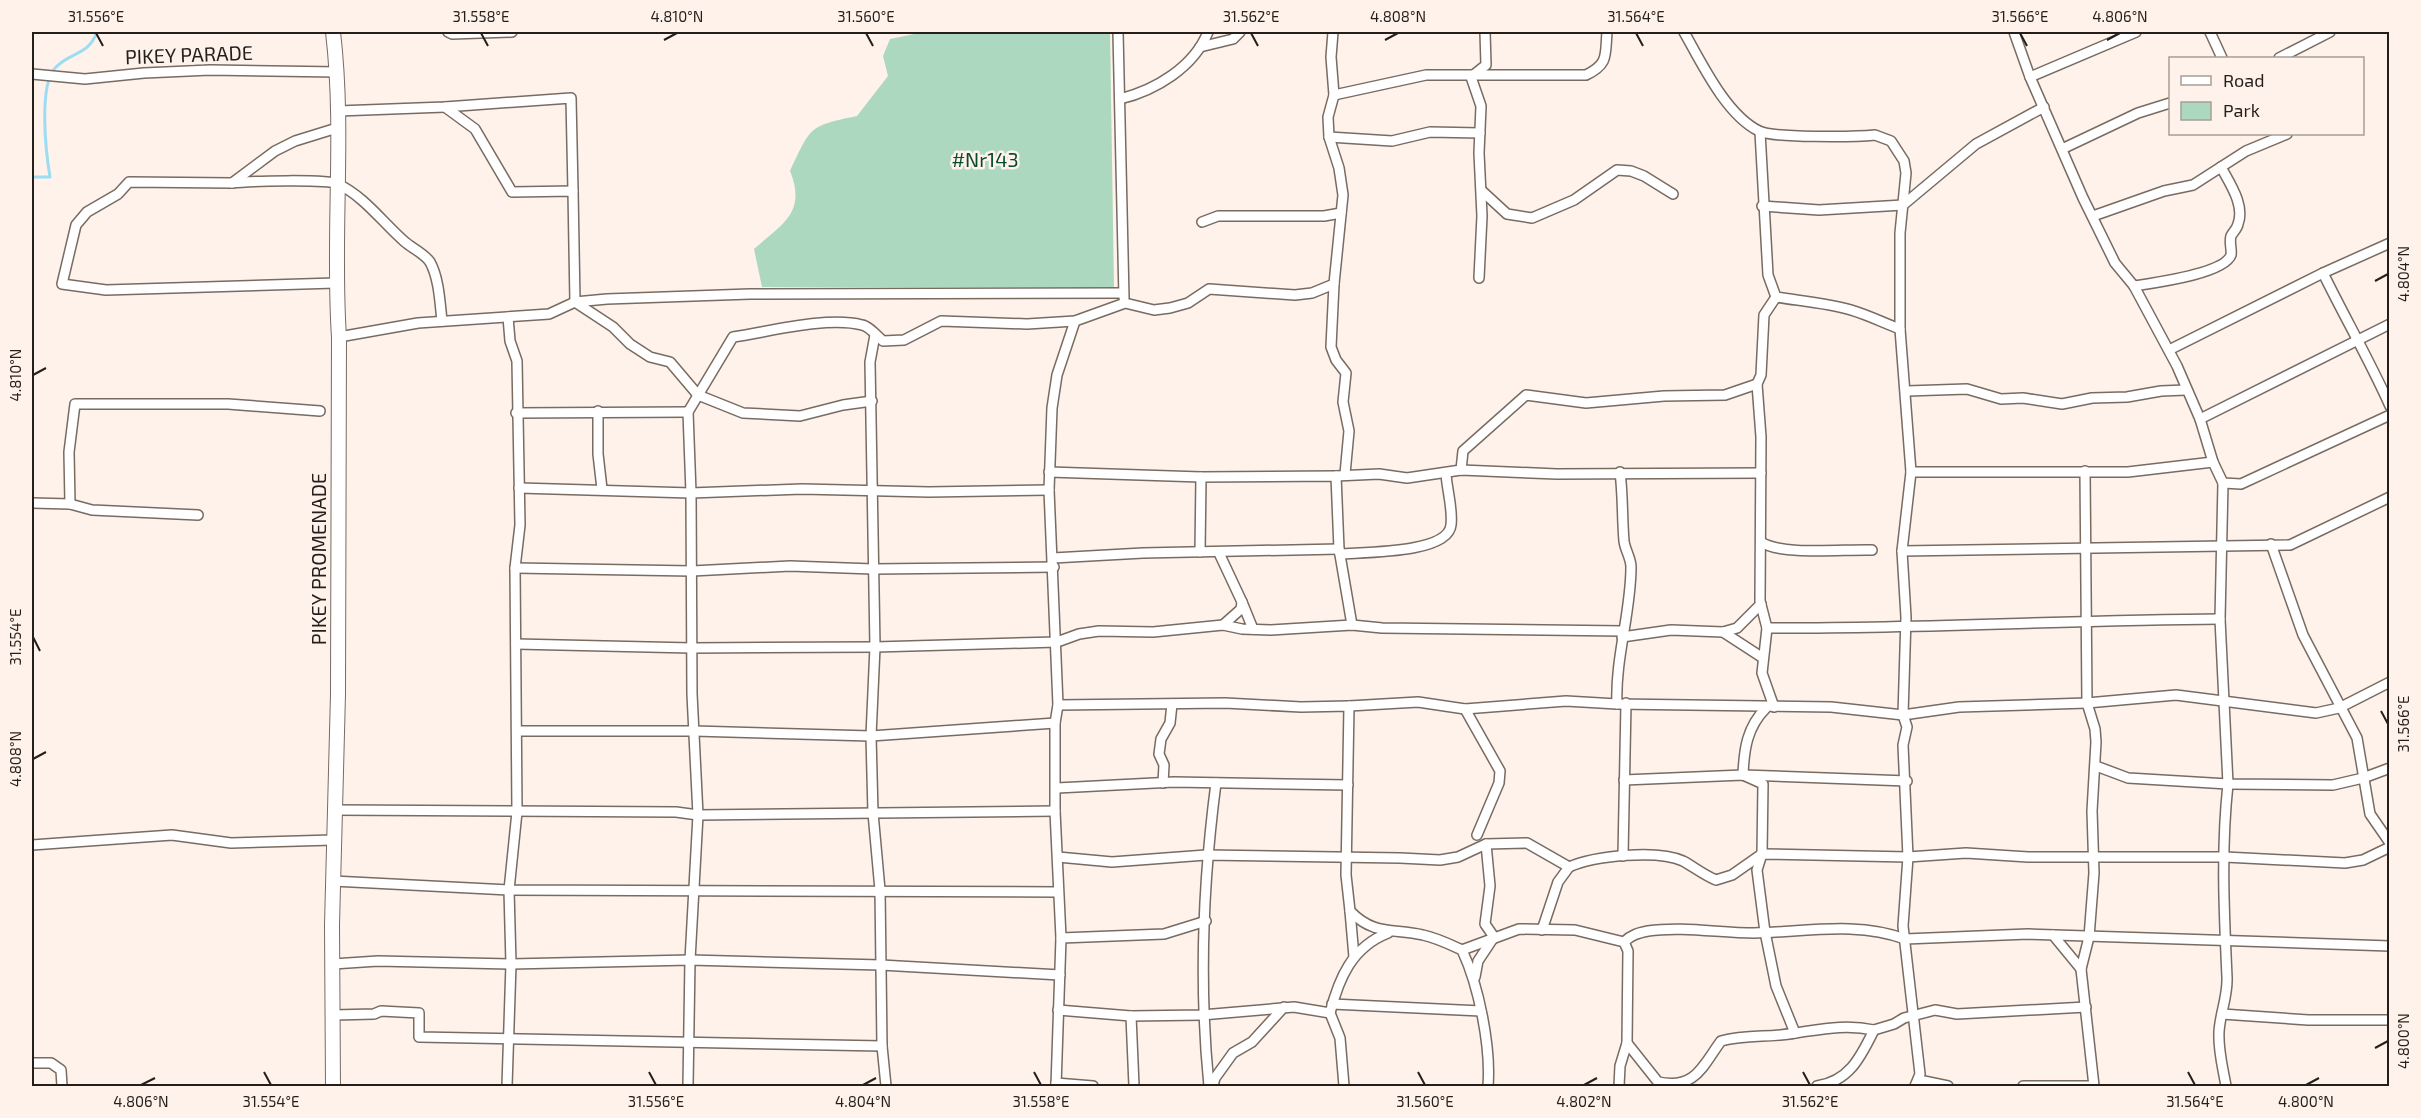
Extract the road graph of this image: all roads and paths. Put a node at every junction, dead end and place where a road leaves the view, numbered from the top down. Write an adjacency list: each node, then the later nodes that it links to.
1 (333, 32): 18 (street, PIKEY PROMENADE)
2 (448, 32): 3 (street)
3 (512, 32)
4 (1118, 32): 23 (street)
5 (1208, 32): 15 (street)
6 (1240, 32): 15 (street)
7 (1333, 32): 22 (street)
8 (1485, 32): 20 (street)
9 (1607, 32): 20 (street)
10 (1684, 32): 29 (street)
11 (2014, 32): 21 (street)
12 (2136, 32): 21 (street)
13 (2210, 32): 16 (street)
14 (2330, 32): 17 (street)
15 (1200, 47): 23 (street)
16 (2222, 57)
17 (2281, 57)
18 (338, 72): 19 (street, PIKEY PARADE); 27 (street, PIKEY PROMENADE)
19 (32, 74)
20 (1472, 77): 22 (street); 30 (street)
21 (2030, 77): 26 (street)
22 (1334, 95): 32 (street)
23 (1120, 99): 52 (street)
24 (2169, 102): 33 (street)
25 (445, 107): 27 (street); 37 (street); 37 (street)
26 (2044, 107): 33 (street); 40 (street)
27 (338, 111): 28 (street, PIKEY PROMENADE)
28 (337, 128): 35 (street); 36 (street, PIKEY PROMENADE)
29 (1760, 132): 40 (street); 41 (street)
30 (1480, 133): 32 (street); 38 (street)
31 (2285, 135): 34 (street)
32 (1329, 137): 42 (street)
33 (2062, 148): 43 (street)
34 (2221, 167): 43 (street); 50 (street)
35 (232, 183): 36 (street); 48 (street)
36 (337, 183): 48 (street, PIKEY PROMENADE); 55 (street)
37 (573, 190): 53 (street)
38 (1482, 191): 39 (street); 47 (street)
39 (1674, 194)
40 (1903, 205): 41 (street); 58 (street)
41 (1762, 206): 51 (street)
42 (1341, 213): 44 (street); 49 (street)
43 (2093, 216): 50 (street)
44 (1202, 222)
45 (2390, 243): 46 (street)
46 (2323, 273): 61 (street); 62 (street)
47 (1479, 278)
48 (335, 283): 60 (street, PIKEY PROMENADE)
49 (1334, 284): 52 (street); 83 (street)
50 (2134, 286): 62 (street)
51 (1776, 297): 58 (street); 63 (street)
52 (1124, 298): 53 (street); 56 (street)
53 (575, 302): 54 (street); 66 (street)
54 (508, 317): 55 (street); 72 (street)
55 (442, 321): 60 (street)
56 (1075, 321): 59 (street); 78 (street)
57 (2390, 324): 61 (street)
58 (1900, 328): 65 (street)
59 (876, 335): 66 (street); 67 (street)
60 (339, 337): 150 (street, PIKEY PROMENADE)
61 (2356, 340): 68 (street); 74 (street)
62 (2169, 350): 64 (street)
63 (1757, 384): 76 (street); 80 (street)
64 (2186, 390): 65 (street); 74 (street)
65 (1907, 391): 81 (street)
66 (698, 395): 67 (street); 71 (street)
67 (872, 402): 89 (street)
68 (2390, 406)
69 (320, 411): 93 (street)
70 (598, 411): 71 (street); 72 (street); 87 (street)
71 (688, 412): 90 (street)
72 (516, 413): 86 (street)
73 (2390, 415): 85 (street)
74 (2200, 419): 75 (street)
75 (2213, 462): 77 (street); 85 (street)
76 (1461, 470): 79 (street); 82 (street)
77 (2085, 471): 81 (street); 98 (street)
78 (1049, 472): 84 (street); 88 (street)
79 (1620, 472): 80 (street); 118 (street)
80 (1761, 472): 95 (street)
81 (1911, 472): 101 (street)
82 (1446, 474): 83 (street); 100 (street)
83 (1341, 475): 84 (street); 100 (street)
84 (1201, 477): 102 (street)
85 (2223, 483): 96 (street)
86 (519, 488): 87 (street); 105 (street)
87 (602, 489): 90 (street)
88 (1049, 490): 89 (street); 104 (street)
89 (874, 491): 90 (street); 106 (street)
90 (692, 494): 107 (street)
91 (2390, 497): 97 (street)
92 (32, 503): 93 (street)
93 (70, 504): 94 (street)
94 (198, 515)
95 (1761, 542): 99 (street); 109 (street)
96 (2221, 544): 97 (street); 98 (street); 110 (street)
97 (2271, 544): 132 (street)
98 (2085, 546): 101 (street); 111 (street)
99 (1872, 550)
100 (1339, 551): 103 (street); 113 (street)
101 (1902, 551): 114 (street)
102 (1200, 552): 103 (street); 104 (street)
103 (1219, 553): 108 (street)
104 (1054, 563): 106 (street); 119 (street)
105 (515, 568): 107 (street); 120 (street)
106 (873, 569): 107 (street); 121 (street)
107 (692, 571): 122 (street)
108 (1242, 602): 112 (street); 116 (street)
109 (1761, 604): 115 (street); 117 (street)
110 (2220, 619): 111 (street); 125 (street)
111 (2087, 620): 114 (street); 126 (street)
112 (1223, 625): 116 (street); 119 (street)
113 (1352, 625): 116 (street); 118 (street)
114 (1905, 626): 115 (street); 134 (street)
115 (1767, 628): 123 (street)
116 (1253, 629)
117 (1723, 632): 118 (street); 123 (street)
118 (1623, 634): 128 (street)
119 (1057, 642): 121 (street); 129 (street)
120 (516, 644): 122 (street); 136 (street)
121 (875, 647): 122 (street); 138 (street)
122 (692, 648): 137 (street)
123 (1763, 658): 131 (street)
124 (2390, 682): 132 (street)
125 (2225, 702): 126 (street); 132 (street); 147 (street)
126 (2087, 703): 134 (street); 139 (street)
127 (1172, 704): 129 (street); 130 (street); 145 (street)
128 (1621, 704): 131 (street); 133 (street); 143 (street)
129 (1058, 705): 135 (street)
130 (1349, 706): 133 (street); 148 (street)
131 (1770, 707): 134 (street); 141 (street)
132 (2339, 708): 142 (street)
133 (1465, 709): 155 (street)
134 (1903, 714): 144 (street)
135 (1055, 723): 138 (street); 149 (street)
136 (518, 731): 137 (street); 152 (street)
137 (694, 731): 138 (street); 154 (street)
138 (871, 736): 153 (street)
139 (2096, 766): 147 (street); 165 (street)
140 (2390, 768): 142 (street)
141 (1743, 775): 143 (street); 144 (street); 160 (street)
142 (2363, 778): 147 (street); 159 (street)
143 (1624, 780): 162 (street)
144 (1907, 781): 164 (street)
145 (1163, 783): 146 (street); 149 (street)
146 (1216, 783): 148 (street); 161 (street)
147 (2228, 784): 166 (street)
148 (1348, 785): 167 (street)
149 (1057, 788): 151 (street)
150 (334, 810): 152 (street); 156 (street, PIKEY PROMENADE)
151 (1056, 811): 153 (street); 163 (street)
152 (517, 812): 154 (street); 170 (street)
153 (873, 813): 154 (street); 171 (street)
154 (699, 815): 172 (street)
155 (1477, 835)
156 (333, 840): 157 (street); 169 (street, PIKEY PROMENADE)
157 (32, 844)
158 (1486, 844): 167 (street); 168 (street); 180 (street)
159 (2390, 845): 166 (street)
160 (1762, 854): 162 (street); 164 (street); 177 (street)
161 (1206, 855): 163 (street); 167 (street); 175 (street)
162 (1623, 856): 168 (street)
163 (1058, 857): 173 (street)
164 (1908, 857): 165 (street); 183 (street)
165 (2093, 857): 166 (street); 181 (street)
166 (2225, 857): 184 (street)
167 (1346, 858): 174 (street)
168 (1569, 867): 176 (street)
169 (333, 881): 170 (street); 190 (street, PIKEY PROMENADE)
170 (509, 890): 172 (street); 191 (street)
171 (880, 890): 172 (street); 173 (street); 192 (street)
172 (694, 891): 189 (street)
173 (1058, 892): 182 (street)
174 (1350, 911): 178 (street); 188 (street)
175 (1206, 921): 182 (street); 205 (street)
176 (1542, 930): 180 (street); 185 (street)
177 (1765, 932): 183 (street); 185 (street); 208 (street)
178 (1388, 933): 187 (street); 188 (street)
179 (2053, 935): 181 (street); 183 (street); 193 (street)
180 (1494, 937): 187 (street); 195 (street)
181 (2089, 937): 184 (street); 193 (street)
182 (1061, 938): 194 (street)
183 (1905, 939): 203 (street)
184 (2224, 940): 186 (street); 201 (street)
185 (1624, 942): 211 (street)
186 (2390, 946)
187 (1462, 950): 195 (street)
188 (1354, 957): 198 (street)
189 (690, 960): 191 (street); 192 (street); 210 (street)
190 (333, 964): 191 (street); 202 (street, PIKEY PROMENADE)
191 (511, 964): 209 (street)
192 (881, 964): 194 (street); 212 (street)
193 (2081, 969): 197 (street)
194 (1060, 975): 199 (street)
195 (1475, 978): 200 (street)
196 (1284, 1007): 198 (street); 205 (street); 223 (street)
197 (2086, 1007): 203 (street); 229 (street)
198 (1331, 1008): 200 (street); 224 (street)
199 (1058, 1010): 204 (street); 215 (street)
200 (1481, 1011): 225 (street)
201 (2222, 1014): 206 (street); 230 (street)
202 (334, 1015): 209 (street); 217 (street, PIKEY PROMENADE)
203 (1912, 1015): 207 (street); 214 (street)
204 (1131, 1016): 205 (street); 222 (street)
205 (1202, 1016): 223 (street)
206 (2390, 1020)
207 (1874, 1030): 208 (street); 227 (street)
208 (1795, 1034): 211 (street)
209 (508, 1038): 210 (street); 218 (street)
210 (690, 1041): 212 (street); 219 (street)
211 (1627, 1043): 226 (street)
212 (882, 1046): 220 (street)
213 (32, 1063): 216 (street)
214 (1917, 1083): 228 (street)
215 (1056, 1085): 221 (street)
216 (62, 1086)
217 (333, 1086)
218 (507, 1086)
219 (688, 1086)
220 (886, 1086)
221 (1093, 1086)
222 (1134, 1086)
223 (1211, 1086)
224 (1344, 1086)
225 (1488, 1086)
226 (1619, 1086)
227 (1817, 1086)
228 (1948, 1086)
229 (2023, 1086)
230 (2226, 1086)

